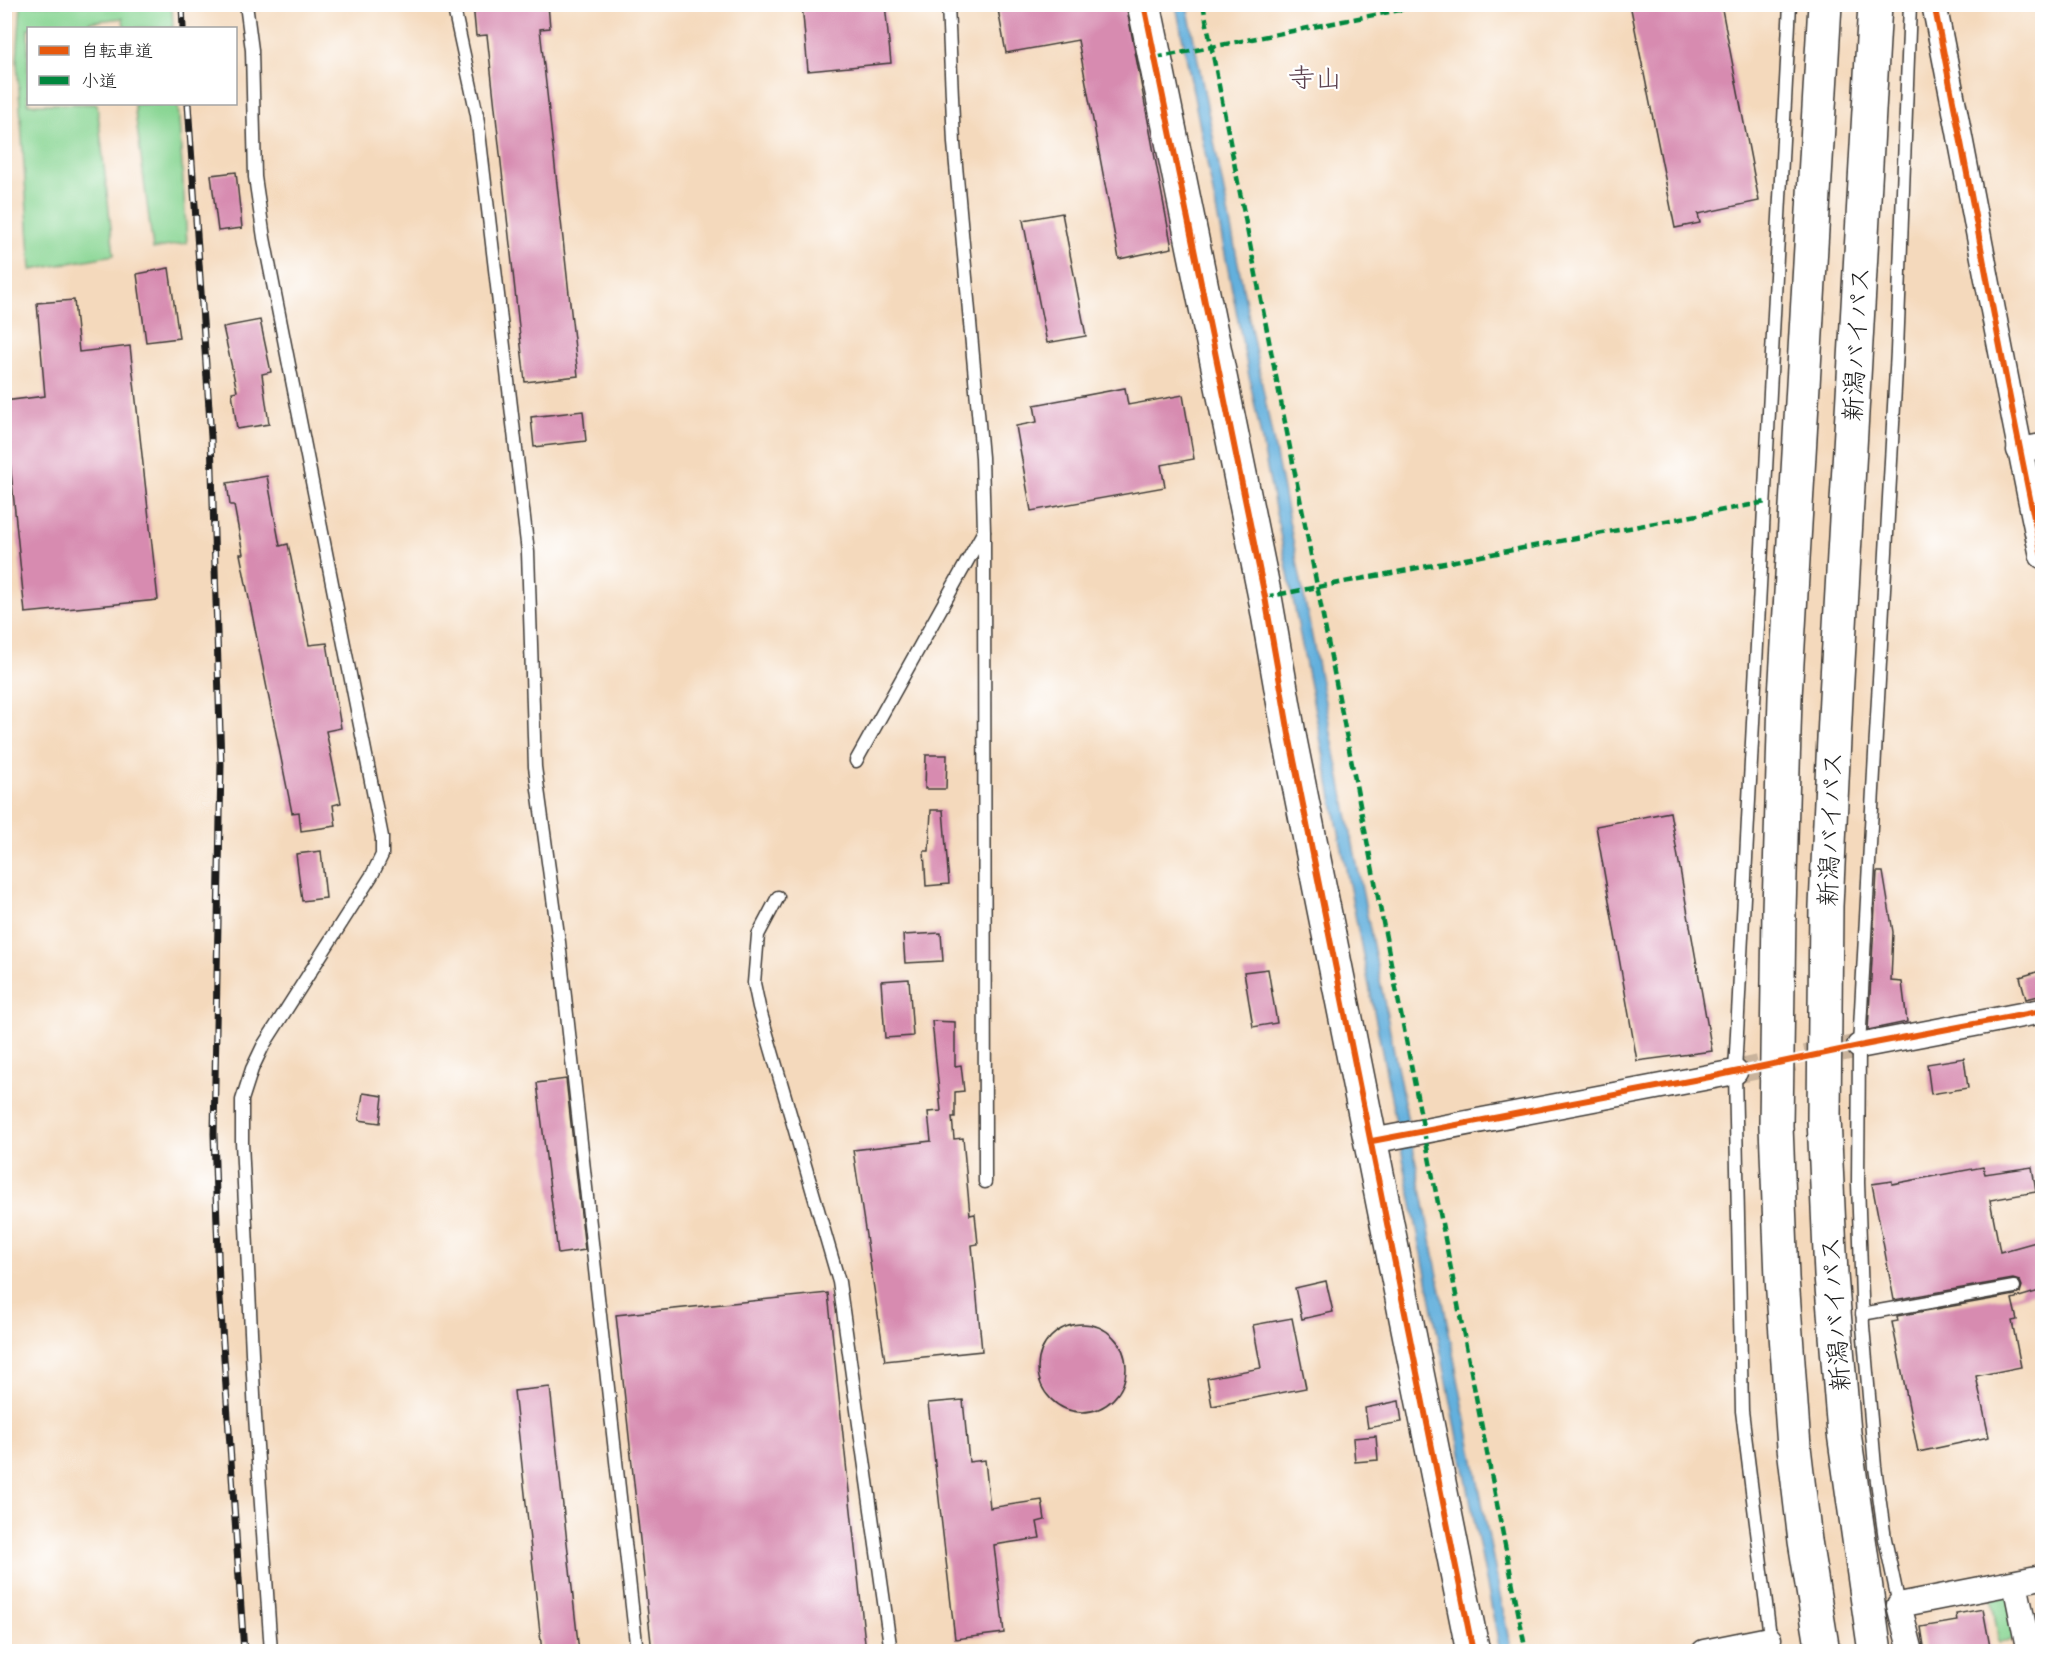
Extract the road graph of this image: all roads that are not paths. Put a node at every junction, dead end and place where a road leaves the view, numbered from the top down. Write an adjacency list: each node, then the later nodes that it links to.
1 (246, 4): 27 (lane)
2 (453, 4): 28 (lane)
3 (948, 4): 11 (lane)
4 (1144, 4): 18 (main road)
5 (1790, 4): 17 (lane)
6 (1825, 4): 22 (main road, 新潟バイパス)
7 (1875, 4): 25 (main road, 新潟バイパス)
8 (1910, 4): 16 (lane)
9 (1934, 4): 10 (street)
10 (2031, 448): 12 (street)
11 (984, 531): 13 (lane); 19 (lane)
12 (2043, 556)
13 (856, 761)
14 (778, 897): 29 (lane)
15 (2043, 1011): 16 (street)
16 (1859, 1046): 21 (lane)
17 (1735, 1072): 18 (street); 26 (lane)
18 (1372, 1141): 30 (main road)
19 (985, 1182)
20 (2014, 1287): 21 (lane)
21 (1862, 1314): 25 (lane)
22 (1805, 1541): 32 (main road); 33 (main road, 新潟バイパス)
23 (2043, 1577): 24 (street)
24 (2015, 1583): 25 (street); 37 (street)
25 (1883, 1606): 34 (main road, 新潟バイパス); 35 (main road); 36 (street)
26 (1771, 1645): 31 (street)
27 (271, 1652)
28 (637, 1652)
29 (891, 1652)
30 (1473, 1652)
31 (1704, 1652)
32 (1805, 1652)
33 (1823, 1652)
34 (1875, 1652)
35 (1880, 1652)
36 (1911, 1652)
37 (2029, 1652)

